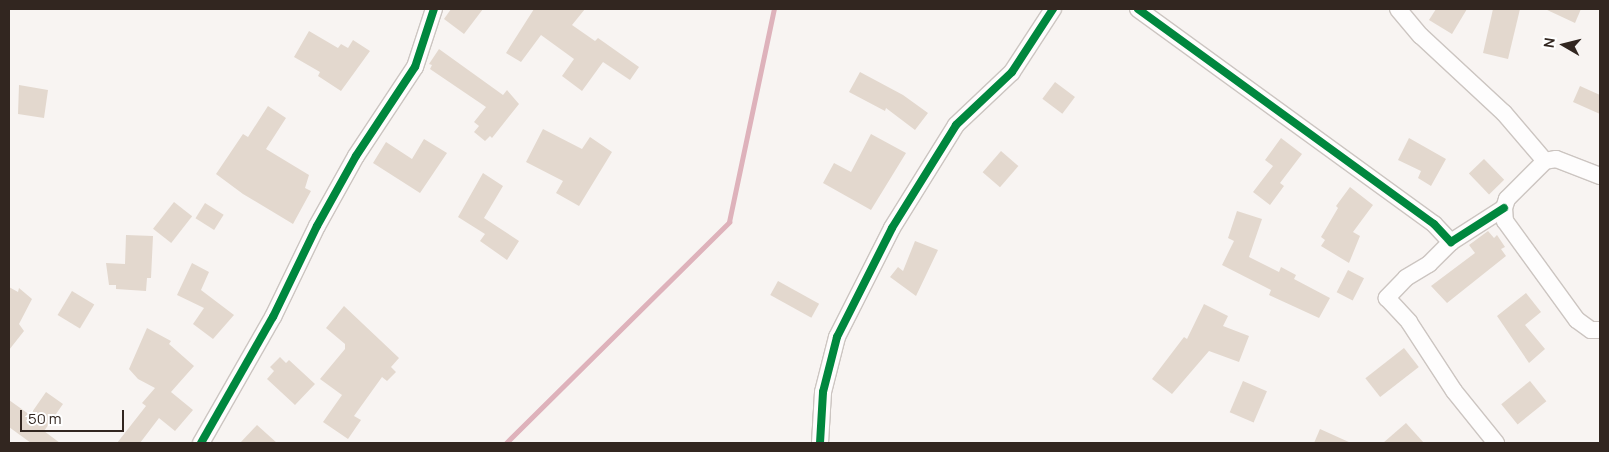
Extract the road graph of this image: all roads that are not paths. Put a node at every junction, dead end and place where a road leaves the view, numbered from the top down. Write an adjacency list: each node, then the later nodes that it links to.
1 (434, 9): 10 (street)
2 (1053, 9): 11 (street)
3 (1138, 9): 8 (street)
4 (1398, 9): 5 (street)
5 (1545, 161): 6 (street); 7 (street)
6 (1600, 176)
7 (1504, 208): 8 (street); 9 (street)
8 (1451, 242): 12 (street)
9 (1600, 330)
10 (202, 443)
11 (820, 443)
12 (1494, 443)

